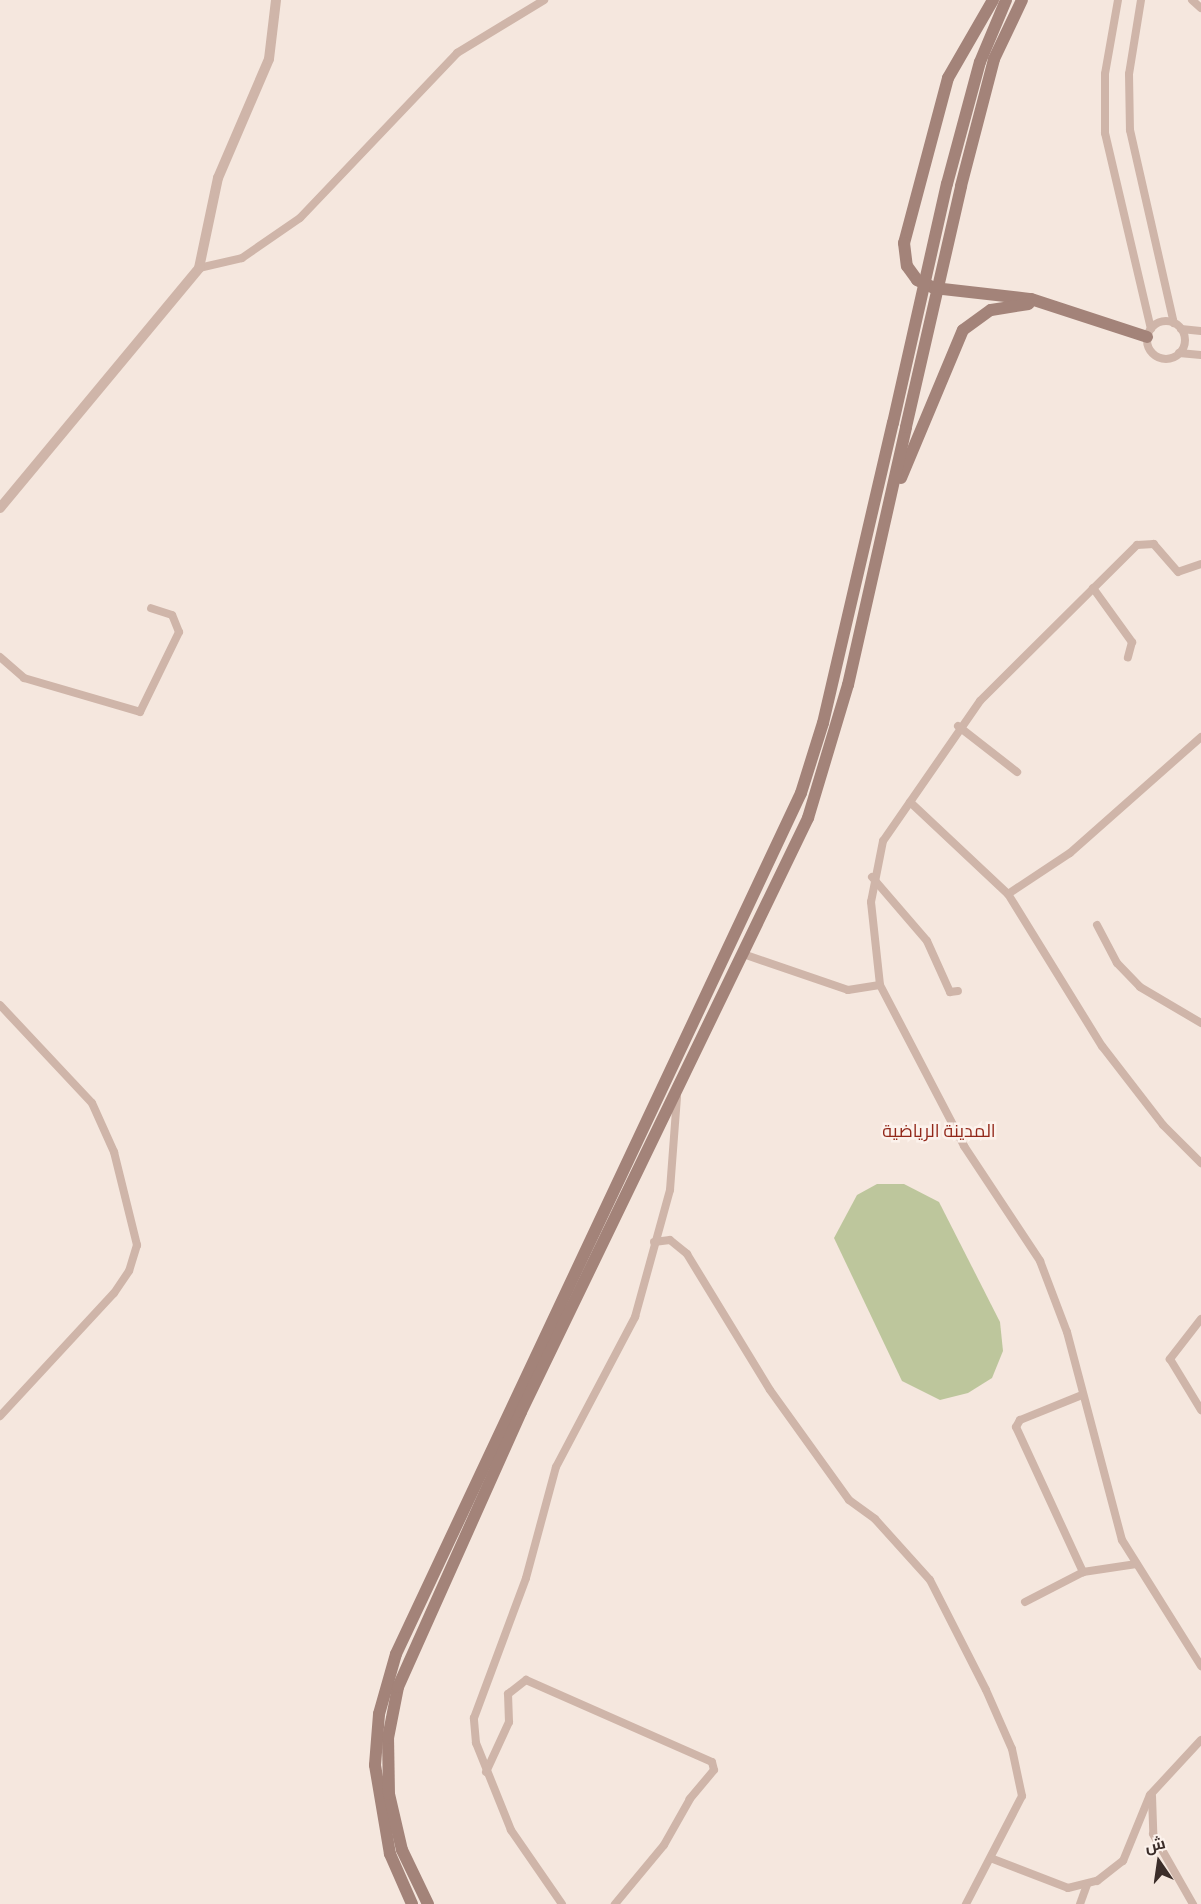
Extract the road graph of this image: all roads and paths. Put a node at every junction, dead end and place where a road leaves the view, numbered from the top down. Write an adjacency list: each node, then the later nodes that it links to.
1 (276, 0): 10 (street)
2 (544, 0): 10 (street)
3 (993, 0): 11 (main road)
4 (1006, 0): 52 (main road, bridge)
5 (1022, 0): 18 (main road, bridge)
6 (1118, 0): 14 (street)
7 (1192, 0): 9 (street)
8 (1141, 1): 12 (street)
9 (1201, 8)
10 (199, 268): 17 (street)
11 (1045, 302): 14 (main road); 18 (main road)
12 (1178, 326): 13 (street); 14 (street); 15 (street)
13 (1201, 331)
14 (1149, 333): 15 (street)
15 (1179, 353): 16 (street)
16 (1201, 355)
17 (0, 508)
18 (884, 521): 31 (main road)
19 (1201, 564): 20 (street)
20 (1093, 588): 23 (street); 24 (street)
21 (151, 608): 22 (street)
22 (0, 657)
23 (1128, 657)
24 (958, 726): 26 (street); 27 (street)
25 (1201, 737): 29 (street)
26 (1017, 772)
27 (910, 802): 28 (street); 29 (street)
28 (872, 877): 32 (street); 33 (street)
29 (1008, 894): 37 (street)
30 (1097, 925): 35 (street)
31 (746, 955): 32 (street); 36 (main road)
32 (880, 985): 40 (street)
33 (958, 991)
34 (0, 1005): 42 (street)
35 (1201, 1023)
36 (677, 1097): 38 (street); 53 (main road)
37 (1200, 1160)
38 (654, 1242): 48 (street); 50 (street)
39 (1201, 1319): 41 (street)
40 (1082, 1395): 43 (street); 44 (street)
41 (1201, 1410)
42 (0, 1416)
43 (1136, 1564): 44 (street); 46 (street)
44 (1083, 1572): 45 (street)
45 (1025, 1602)
46 (1201, 1666)
47 (1201, 1740): 49 (street)
48 (486, 1772): 54 (street); 55 (street)
49 (1152, 1792): 51 (street); 58 (street)
50 (993, 1859): 51 (street); 56 (street)
51 (1087, 1885): 57 (street)
52 (412, 1904)
53 (428, 1904)
54 (562, 1904)
55 (615, 1904)
56 (966, 1904)
57 (1080, 1904)
58 (1193, 1904)

